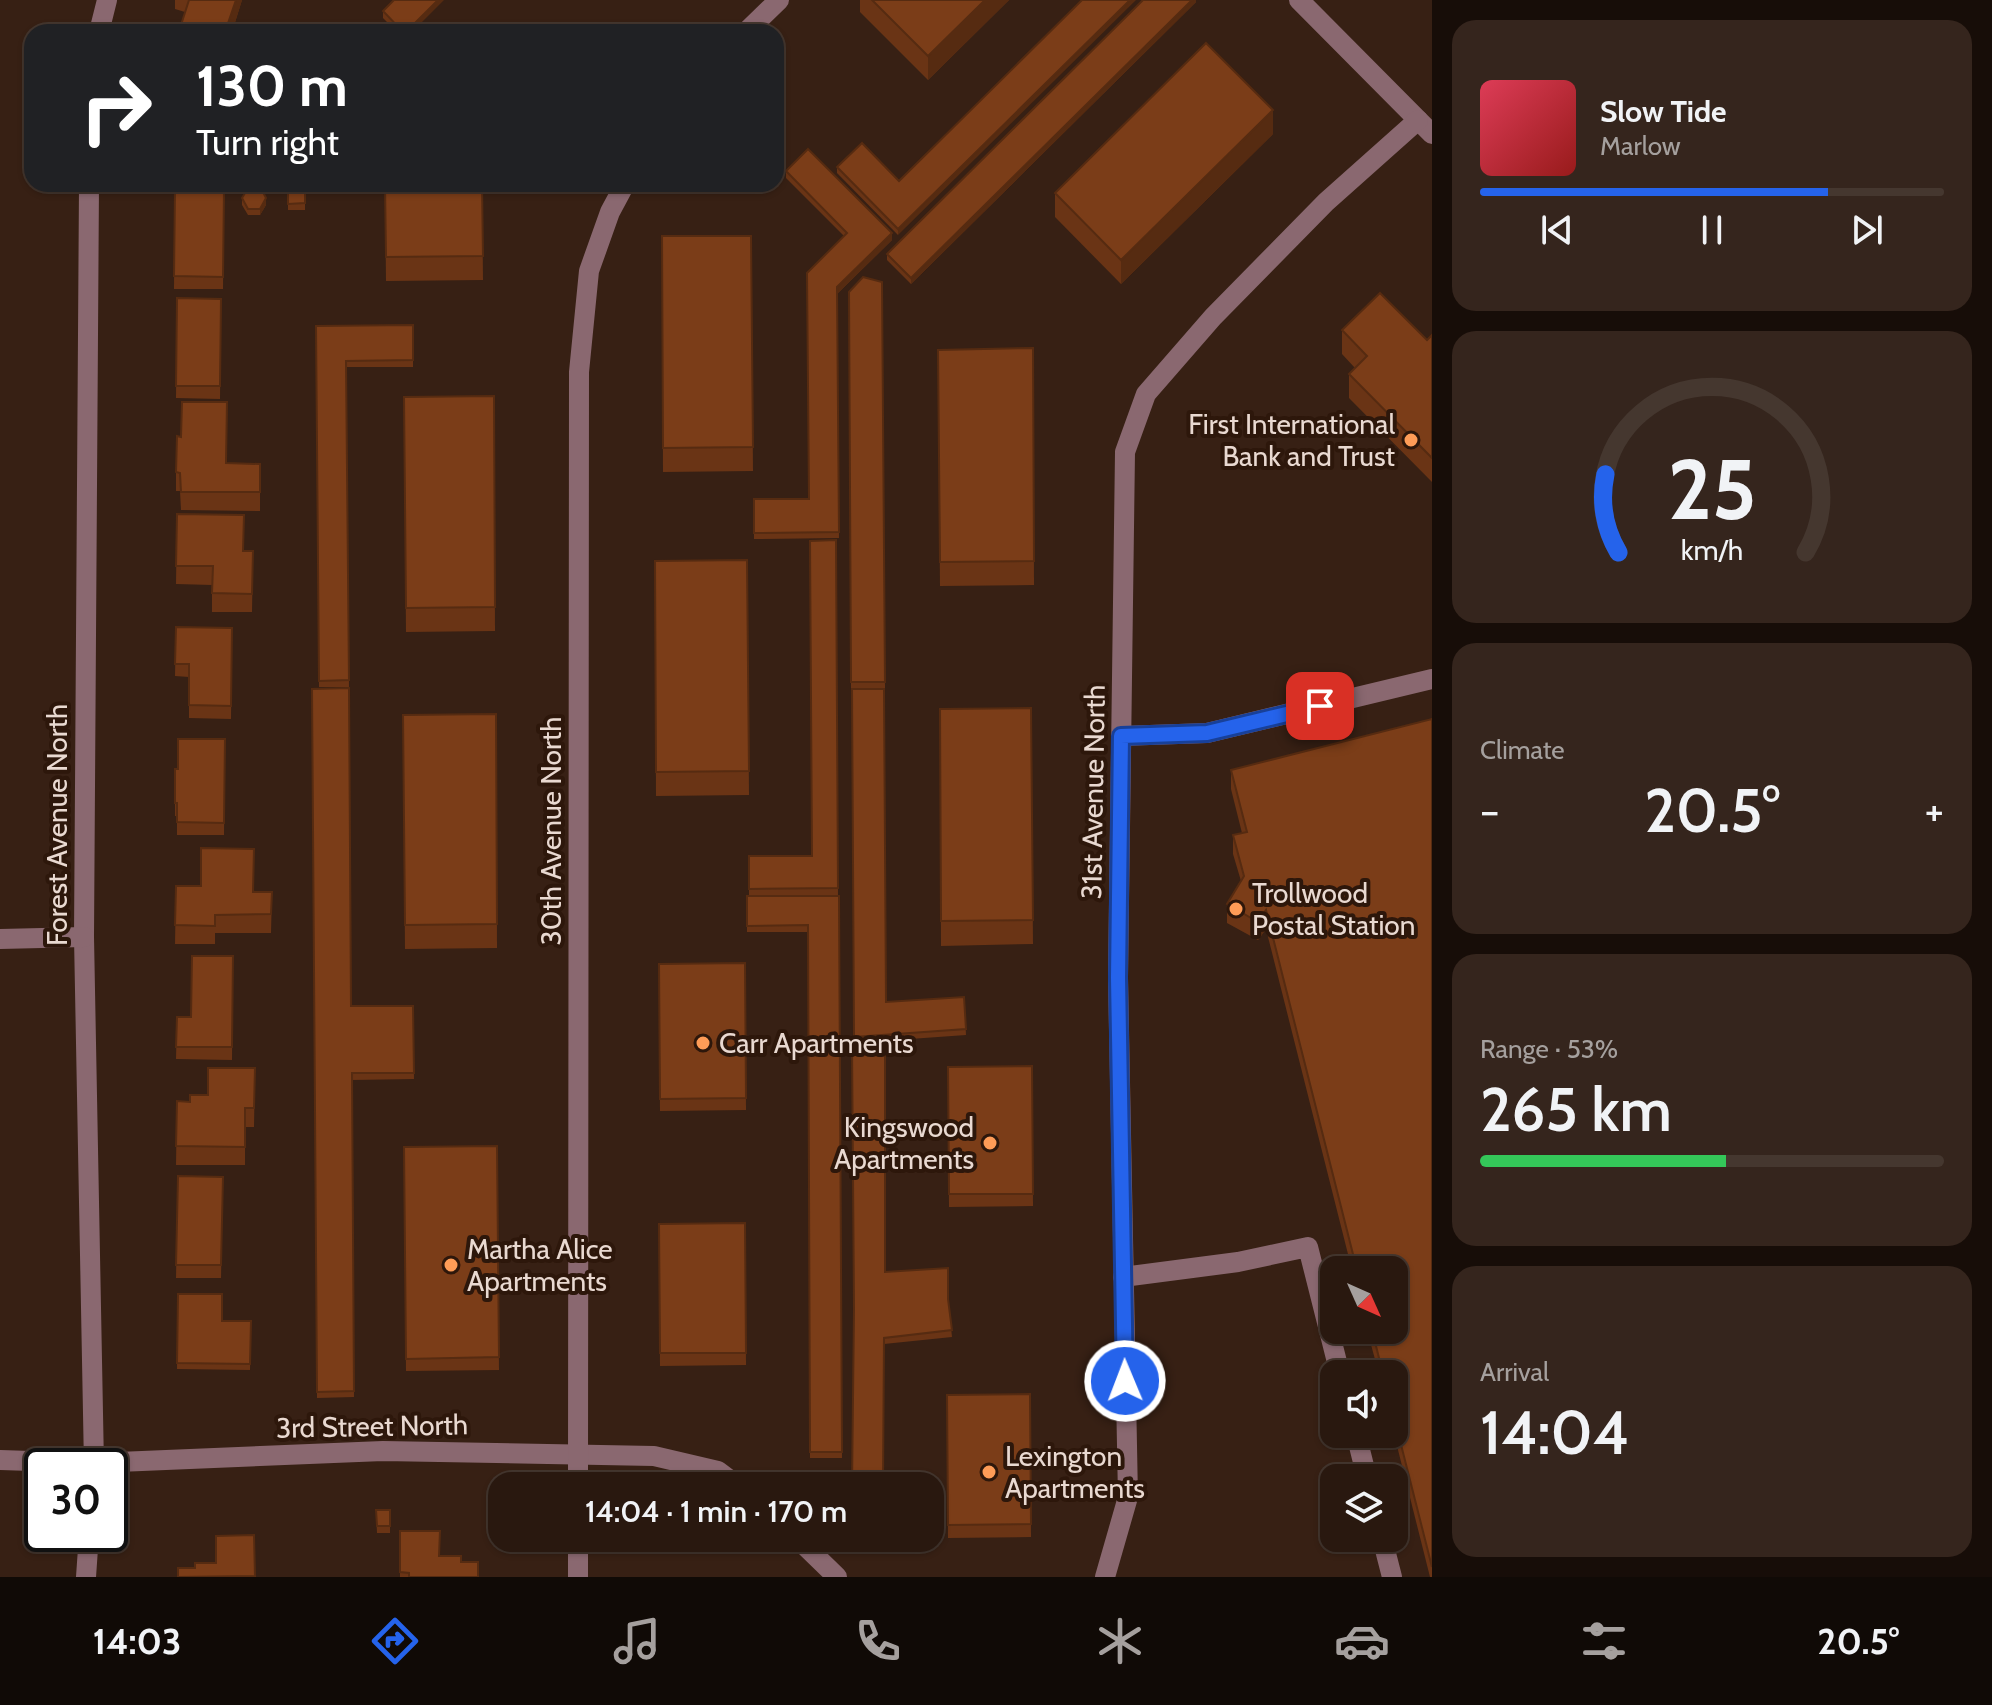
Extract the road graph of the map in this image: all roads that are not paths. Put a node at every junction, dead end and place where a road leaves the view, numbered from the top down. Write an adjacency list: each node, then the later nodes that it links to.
1 (107, 0): 4 (street)
2 (779, 0): 5 (street)
3 (1299, 0): 6 (street)
4 (101, 24)
5 (754, 24)
6 (1425, 127): 10 (street, 31st Avenue North)
7 (89, 192): 11 (street, Forest Avenue North)
8 (621, 192): 16 (street, 30th Avenue North)
9 (1432, 679): 10 (street)
10 (1121, 736): 13 (street, 31st Avenue North)
11 (84, 937): 12 (street); 15 (street, Forest Avenue North)
12 (0, 939)
13 (1123, 1277): 14 (street); 29 (street, 31st Avenue North)
14 (1336, 1360)
15 (94, 1448)
16 (579, 1454): 19 (street, 3rd Street North); 20 (street, 30th Avenue North); 21 (street, 3rd Street North)
17 (0, 1460): 18 (street, 3rd Street North)
18 (24, 1461)
19 (128, 1463)
20 (578, 1472)
21 (719, 1472)
22 (88, 1552): 26 (street)
23 (578, 1552): 27 (street)
24 (811, 1552): 28 (street)
25 (1386, 1552): 30 (street)
26 (86, 1577)
27 (578, 1577)
28 (837, 1577)
29 (1105, 1577)
30 (1392, 1577)

